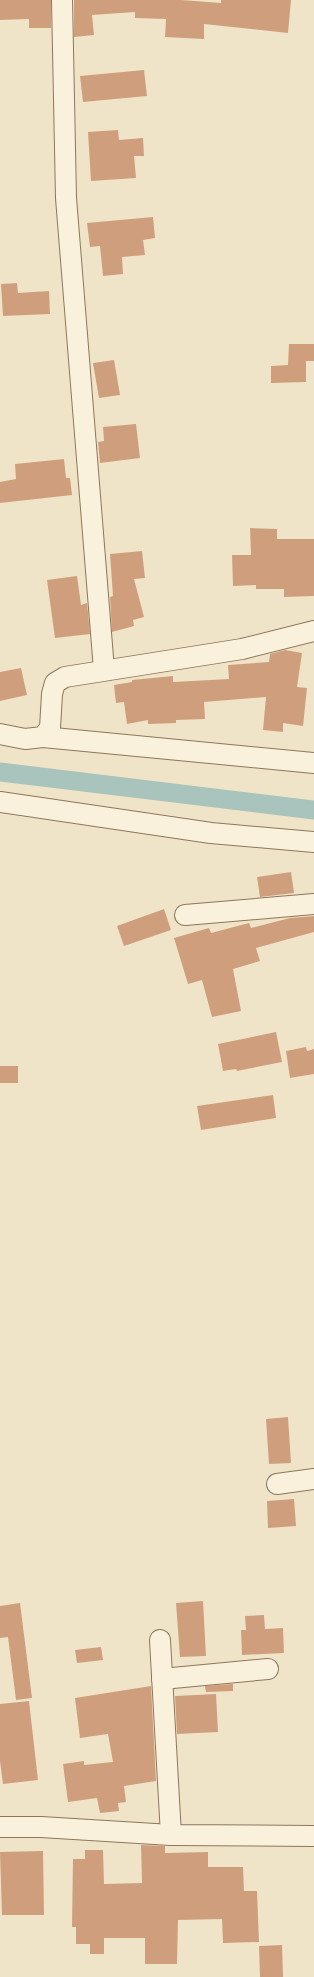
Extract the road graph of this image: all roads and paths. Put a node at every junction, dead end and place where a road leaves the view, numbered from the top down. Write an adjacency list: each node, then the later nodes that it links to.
1 (62, 0): 3 (street)
2 (314, 631): 3 (street)
3 (104, 670): 5 (street)
4 (0, 734): 5 (street)
5 (43, 737): 6 (street)
6 (314, 763)
7 (0, 802): 8 (street)
8 (314, 842)
9 (314, 904): 10 (street)
10 (185, 915)
11 (314, 1479): 12 (street)
12 (277, 1484)
13 (160, 1640): 15 (street)
14 (268, 1669): 15 (street)
15 (162, 1679): 17 (street)
16 (0, 1827): 17 (street)
17 (171, 1835): 18 (street)
18 (314, 1836)

